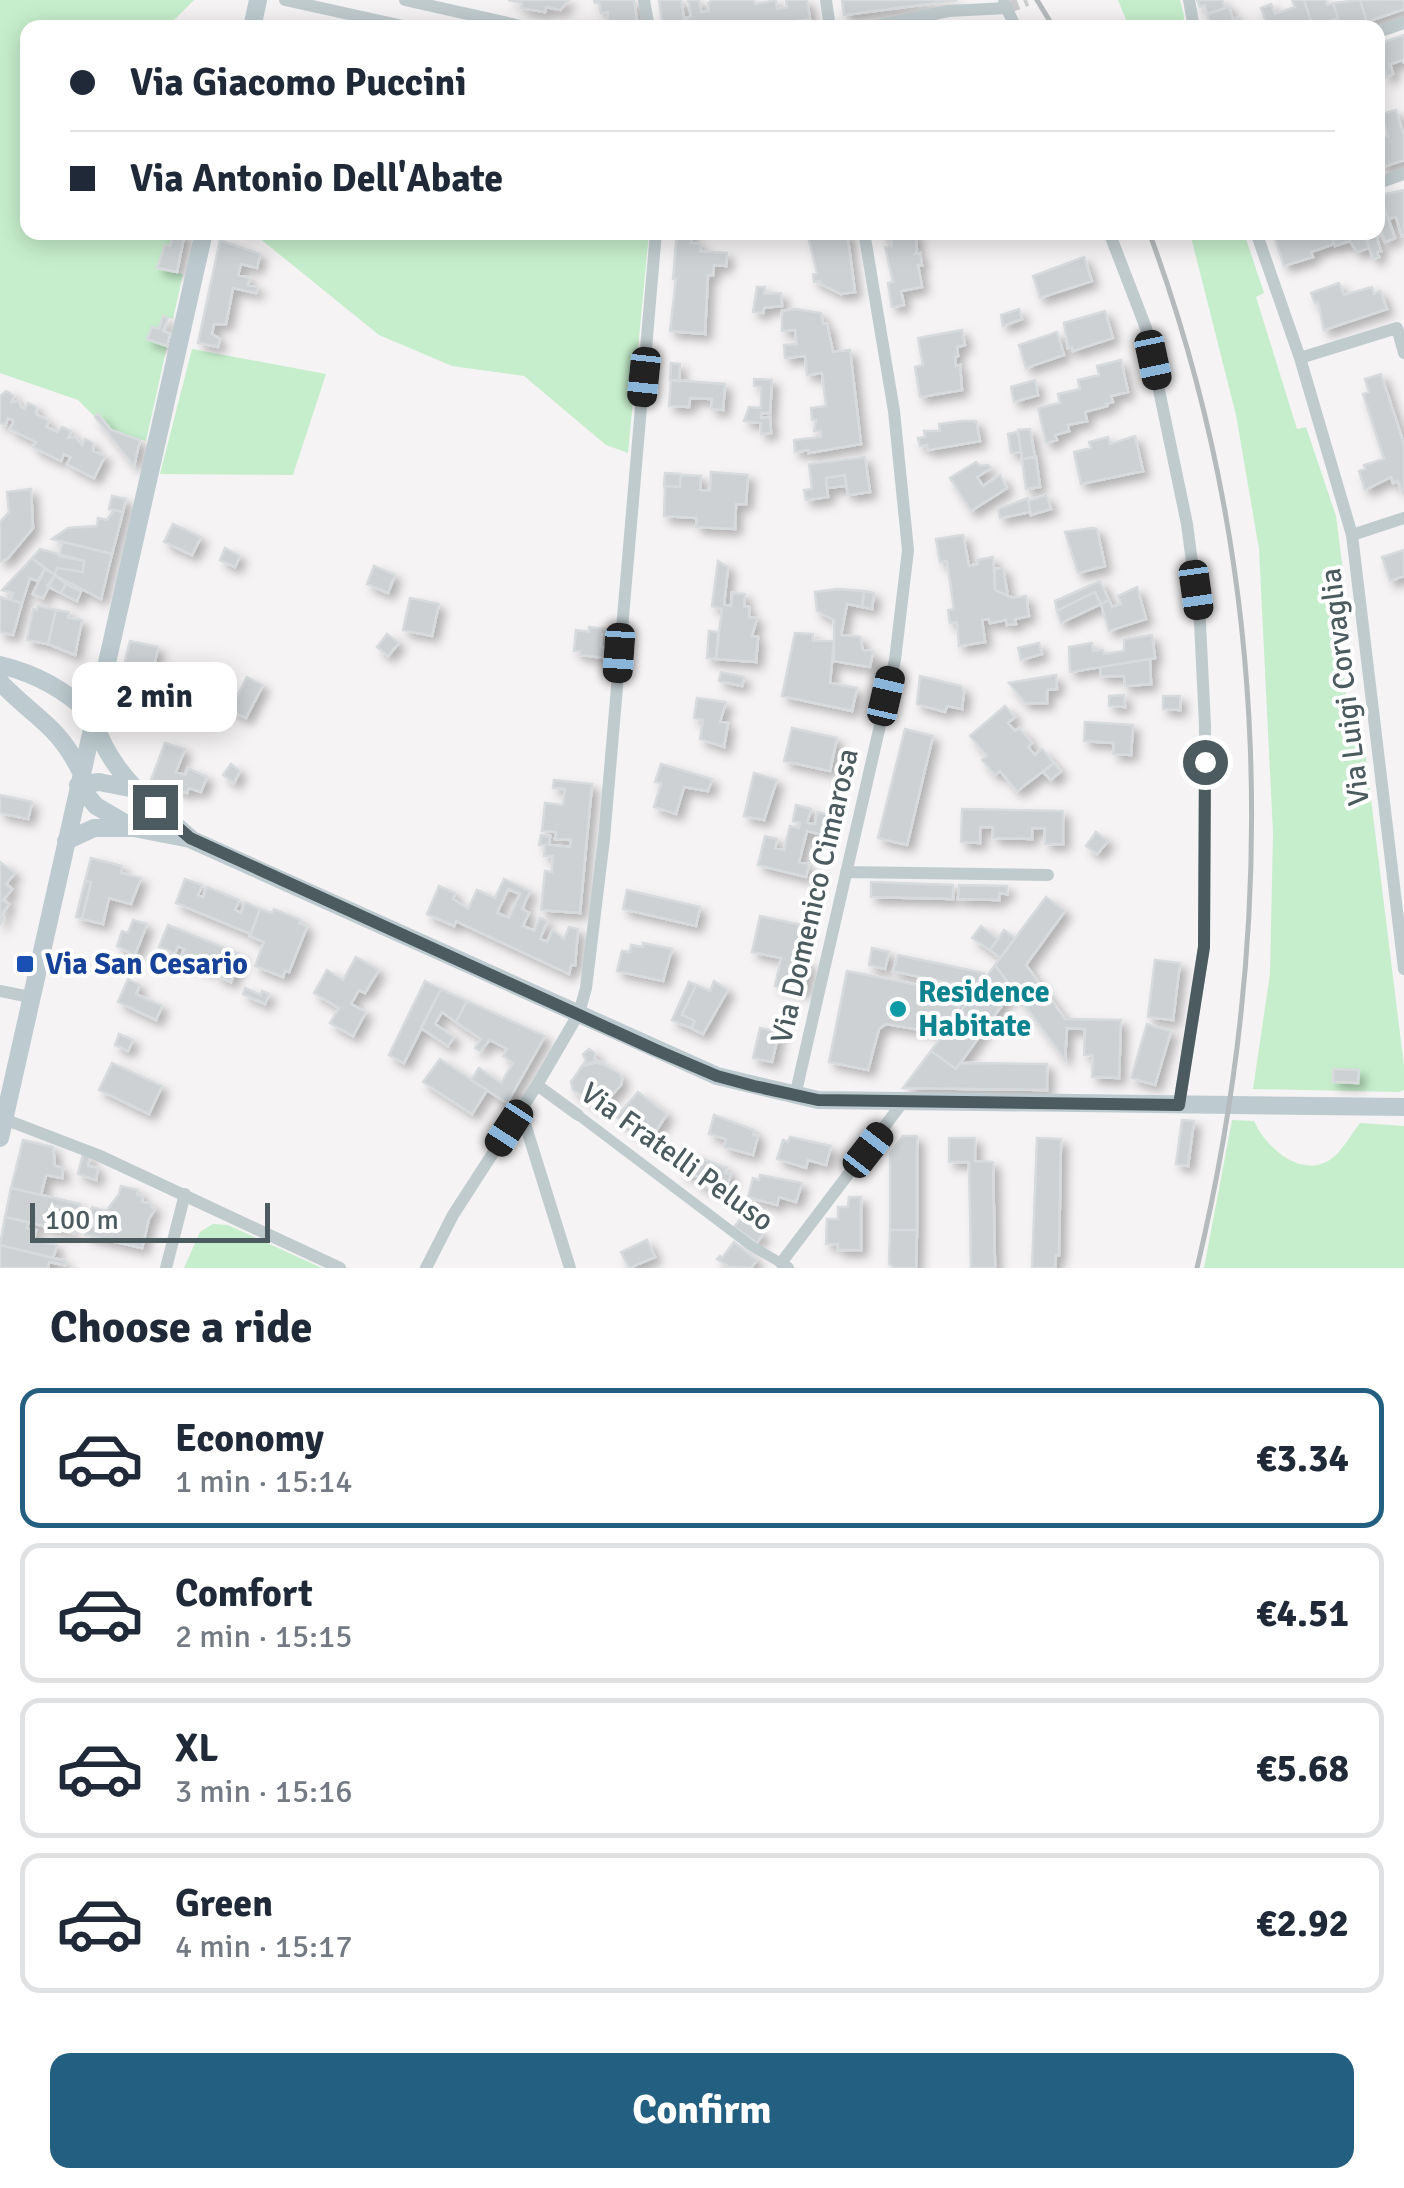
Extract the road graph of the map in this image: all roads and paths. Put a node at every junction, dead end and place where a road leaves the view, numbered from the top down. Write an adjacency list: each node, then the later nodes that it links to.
1 (285, 0): 4 (street)
2 (406, 0): 5 (street)
3 (1004, 4): 6 (street)
4 (376, 20)
5 (495, 20)
6 (905, 20)
7 (202, 240): 18 (main road)
8 (655, 240): 32 (street)
9 (865, 240): 27 (street, Via Domenico Cimarosa)
10 (1112, 240): 36 (street)
11 (1259, 240): 13 (street, Via Luigi Corvaglia)
12 (1404, 353): 13 (street)
13 (1300, 358): 15 (street, Via Luigi Corvaglia)
14 (1404, 518): 15 (street)
15 (1352, 535): 24 (street, Via Luigi Corvaglia)
16 (0, 665): 18 (main road)
17 (0, 682): 19 (main road)
18 (93, 716): 19 (main road); 20 (main road); 21 (main road)
19 (52, 725): 20 (main road)
20 (80, 779): 21 (main road); 23 (main road); 26 (main road)
21 (135, 789): 25 (main road)
22 (1404, 825): 24 (street)
23 (134, 828): 25 (main road); 26 (main road)
24 (1388, 830): 29 (street, Via Luigi Corvaglia)
25 (190, 838): 32 (main road)
26 (66, 841): 31 (main road)
27 (846, 872): 28 (street); 34 (street, Via Domenico Cimarosa)
28 (1048, 875)
29 (1404, 969)
30 (0, 991): 31 (street)
31 (30, 997): 40 (main road)
32 (579, 1012): 33 (street); 34 (main road)
33 (537, 1085): 38 (street); 39 (street, Via Fratelli Peluso)
34 (794, 1096): 35 (main road)
35 (903, 1102): 36 (main road); 42 (street)
36 (1179, 1105): 37 (main road)
37 (1404, 1107)
38 (520, 1110): 45 (street); 46 (street)
39 (578, 1115): 42 (street, Via Fratelli Peluso)
40 (2, 1128): 41 (street)
41 (185, 1194): 43 (street); 44 (street)
42 (785, 1265)
43 (166, 1268)
44 (340, 1268)
45 (426, 1268)
46 (570, 1268)

